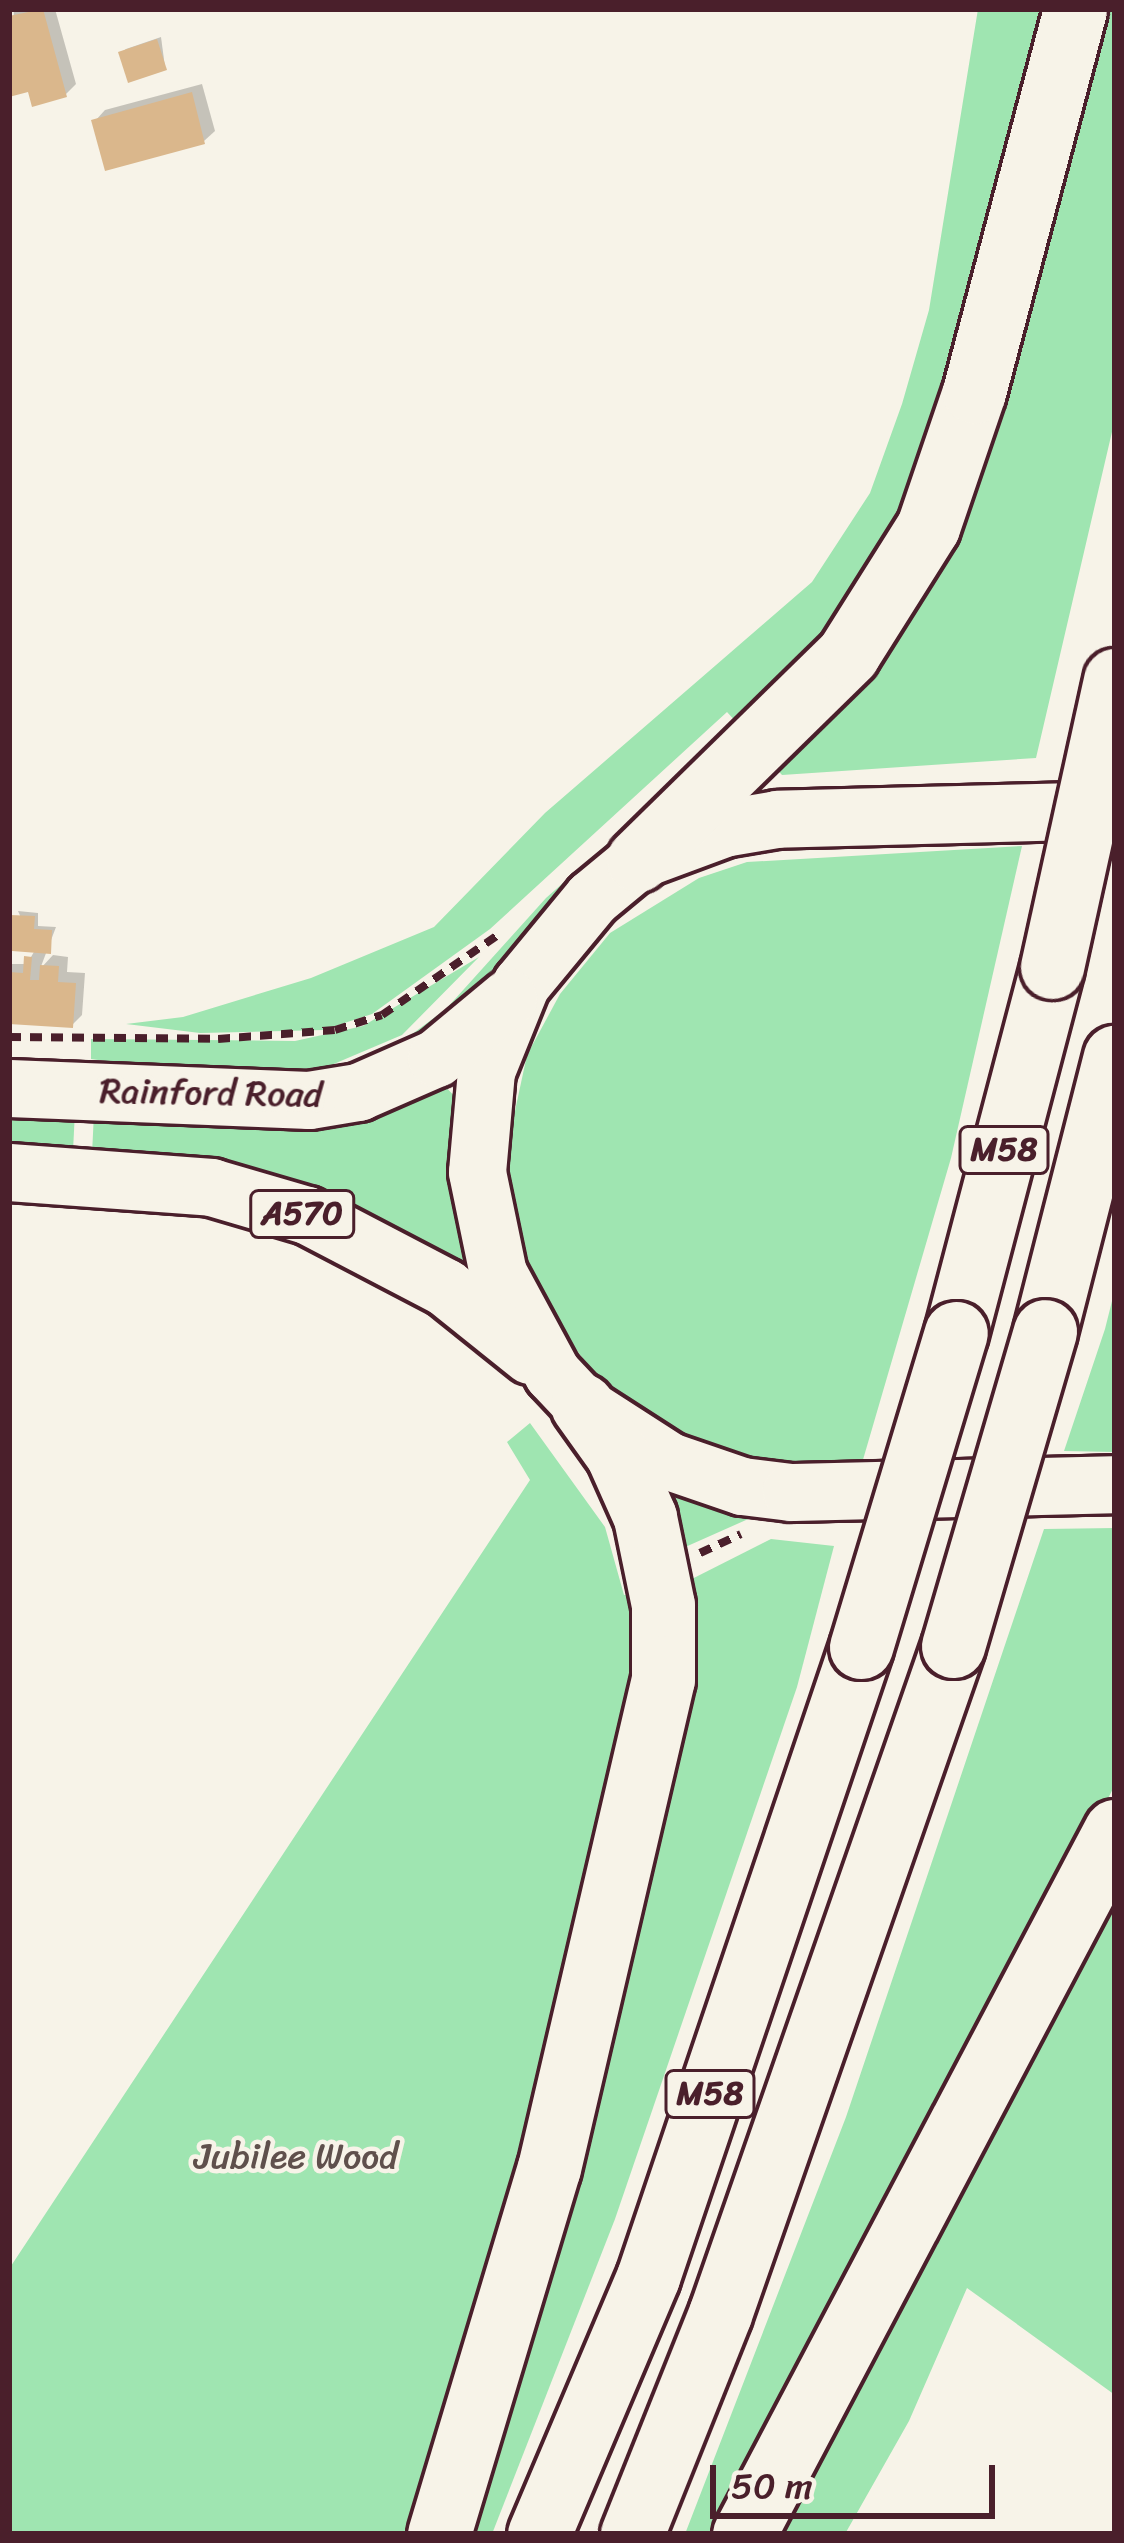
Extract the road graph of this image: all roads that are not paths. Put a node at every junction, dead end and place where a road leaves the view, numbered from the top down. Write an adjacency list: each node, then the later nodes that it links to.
1 (1075, 9): 4 (highway)
2 (1115, 680): 13 (highway, M58, bridge)
3 (1115, 810): 4 (highway, A570)
4 (638, 860): 5 (highway, A570)
5 (513, 957): 7 (highway, Rainford Road / A570); 9 (highway, A570)
6 (1115, 1057): 14 (highway, M58, bridge)
7 (9, 1088)
8 (9, 1172): 9 (highway, A570)
9 (567, 1389): 10 (highway, A570); 12 (highway)
10 (1115, 1484)
11 (1115, 1831): 15 (highway)
12 (439, 2534)
13 (539, 2534)
14 (632, 2534)
15 (744, 2534)

